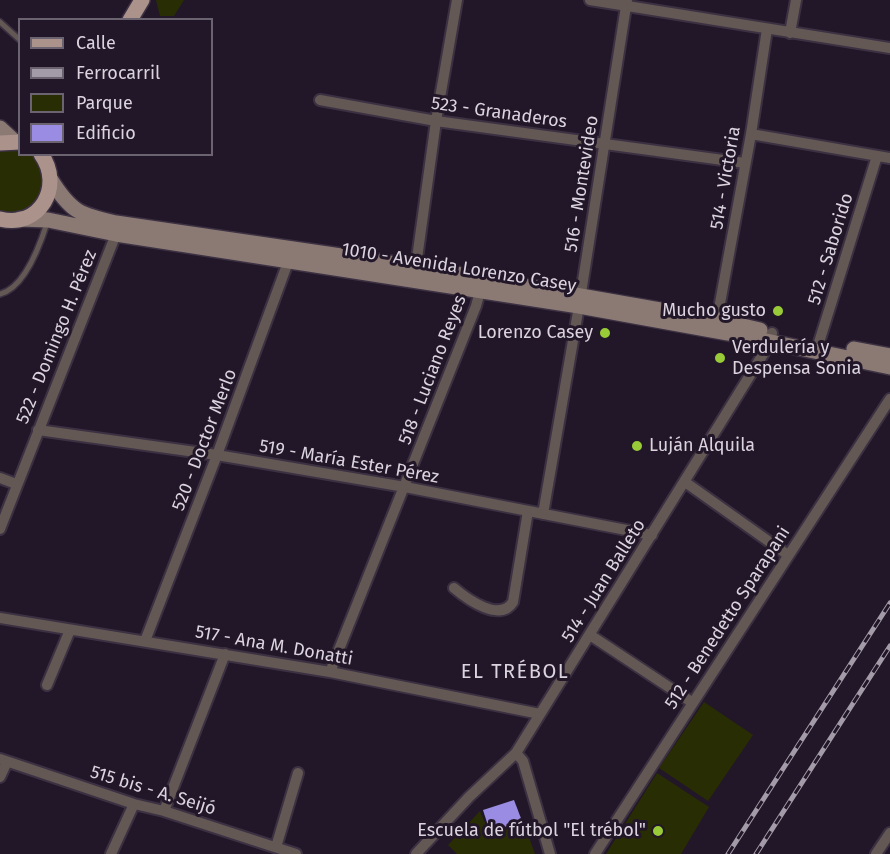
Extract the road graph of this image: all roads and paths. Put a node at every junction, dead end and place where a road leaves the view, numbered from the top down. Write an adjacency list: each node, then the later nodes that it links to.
1 (142, 0): 6 (main road)
2 (457, 0): 13 (street)
3 (590, 0): 5 (street)
4 (796, 0): 9 (street)
5 (626, 3): 8 (street); 17 (street, 516 - Montevideo)
6 (131, 18)
7 (0, 22): 10 (lane)
8 (767, 30): 9 (street); 15 (street, 514 - Victoria)
9 (790, 33): 11 (street)
10 (18, 38)
11 (890, 48)
12 (320, 100): 13 (street, 523 - Granaderos)
13 (436, 121): 17 (street, 523 - Granaderos); 27 (street)
14 (0, 128): 16 (main road)
15 (751, 134): 18 (street); 20 (street, 514 - Victoria)
16 (11, 142)
17 (605, 145): 20 (street, 523 - Granaderos); 30 (street, 516 - Montevideo)
18 (877, 156): 19 (street); 33 (street, 512 - Saborido)
19 (890, 158)
20 (745, 163): 31 (street, 514 - Victoria)
21 (51, 168): 22 (main road); 24 (main road, 1010 - Avenida Lorenzo Casey)
22 (11, 220): 23 (main road, 1010 - Avenida Lorenzo Casey); 25 (main road)
23 (48, 220): 24 (main road, 1010 - Avenida Lorenzo Casey); 29 (lane)
24 (116, 228): 26 (main road, 1010 - Avenida Lorenzo Casey); 37 (street, 522 - Domingo H. Pérez)
25 (0, 230)
26 (291, 255): 27 (main road, 1010 - Avenida Lorenzo Casey); 38 (street, 520 - Doctor Merlo)
27 (415, 273): 28 (main road, 1010 - Avenida Lorenzo Casey)
28 (482, 284): 30 (main road, 1010 - Avenida Lorenzo Casey); 42 (street, 518 - Luciano Reyes)
29 (0, 294)
30 (580, 301): 31 (main road, 1010 - Avenida Lorenzo Casey); 44 (street, 516 - Montevideo)
31 (716, 325): 32 (main road, 1010 - Avenida Lorenzo Casey)
32 (771, 338): 33 (main road, 1010 - Avenida Lorenzo Casey); 40 (street, 514 - Juan Balleto)
33 (818, 347): 34 (main road, 1010 - Avenida Lorenzo Casey); 35 (main road, 1010 - Avenida Lorenzo Casey)
34 (890, 356)
35 (890, 367)
36 (890, 399): 47 (street, 512 - Benedetto Sparapani)
37 (38, 429): 38 (street, 519 - María Ester Pérez); 41 (street, 522 - Domingo H. Pérez)
38 (217, 456): 42 (street, 519 - María Ester Pérez); 52 (street, 520 - Doctor Merlo)
39 (0, 478): 41 (street)
40 (686, 482): 46 (street, 514 - Juan Balleto); 47 (street)
41 (16, 484): 45 (street, 522 - Domingo H. Pérez)
42 (405, 488): 43 (street, 519 - María Ester Pérez); 54 (street, 518 - Luciano Reyes)
43 (528, 511): 44 (street, 519 - María Ester Pérez); 48 (street)
44 (543, 514): 46 (street, 519 - María Ester Pérez)
45 (0, 529)
46 (652, 535): 51 (street, 514 - Juan Balleto)
47 (788, 555): 56 (street, 512 - Benedetto Sparapani)
48 (454, 588)
49 (0, 618): 50 (street, 517 - Ana M. Donatti)
50 (70, 630): 52 (street, 517 - Ana M. Donatti); 55 (street)
51 (590, 635): 56 (street); 57 (street, 514 - Juan Balleto)
52 (145, 641): 53 (street, 517 - Ana M. Donatti)
53 (225, 654): 54 (street, 517 - Ana M. Donatti); 63 (street)
54 (330, 672): 57 (street, 517 - Ana M. Donatti)
55 (47, 685)
56 (693, 703): 70 (street, 512 - Benedetto Sparapani)
57 (540, 714): 58 (street, 514 - Juan Balleto)
58 (516, 753): 68 (street, 514 - Juan Balleto); 69 (street)
59 (4, 761): 61 (street); 62 (street, 515 bis - A. Seijó)
60 (298, 773): 65 (street)
61 (0, 777)
62 (134, 804): 63 (street, 515 bis - A. Seijó); 66 (street)
63 (164, 811): 65 (street, 515 bis - A. Seijó)
64 (890, 833): 71 (street)
65 (276, 847): 67 (street, 515 bis - A. Seijó)
66 (111, 854)
67 (296, 854)
68 (416, 854)
69 (550, 854)
70 (595, 854)
71 (876, 854)

